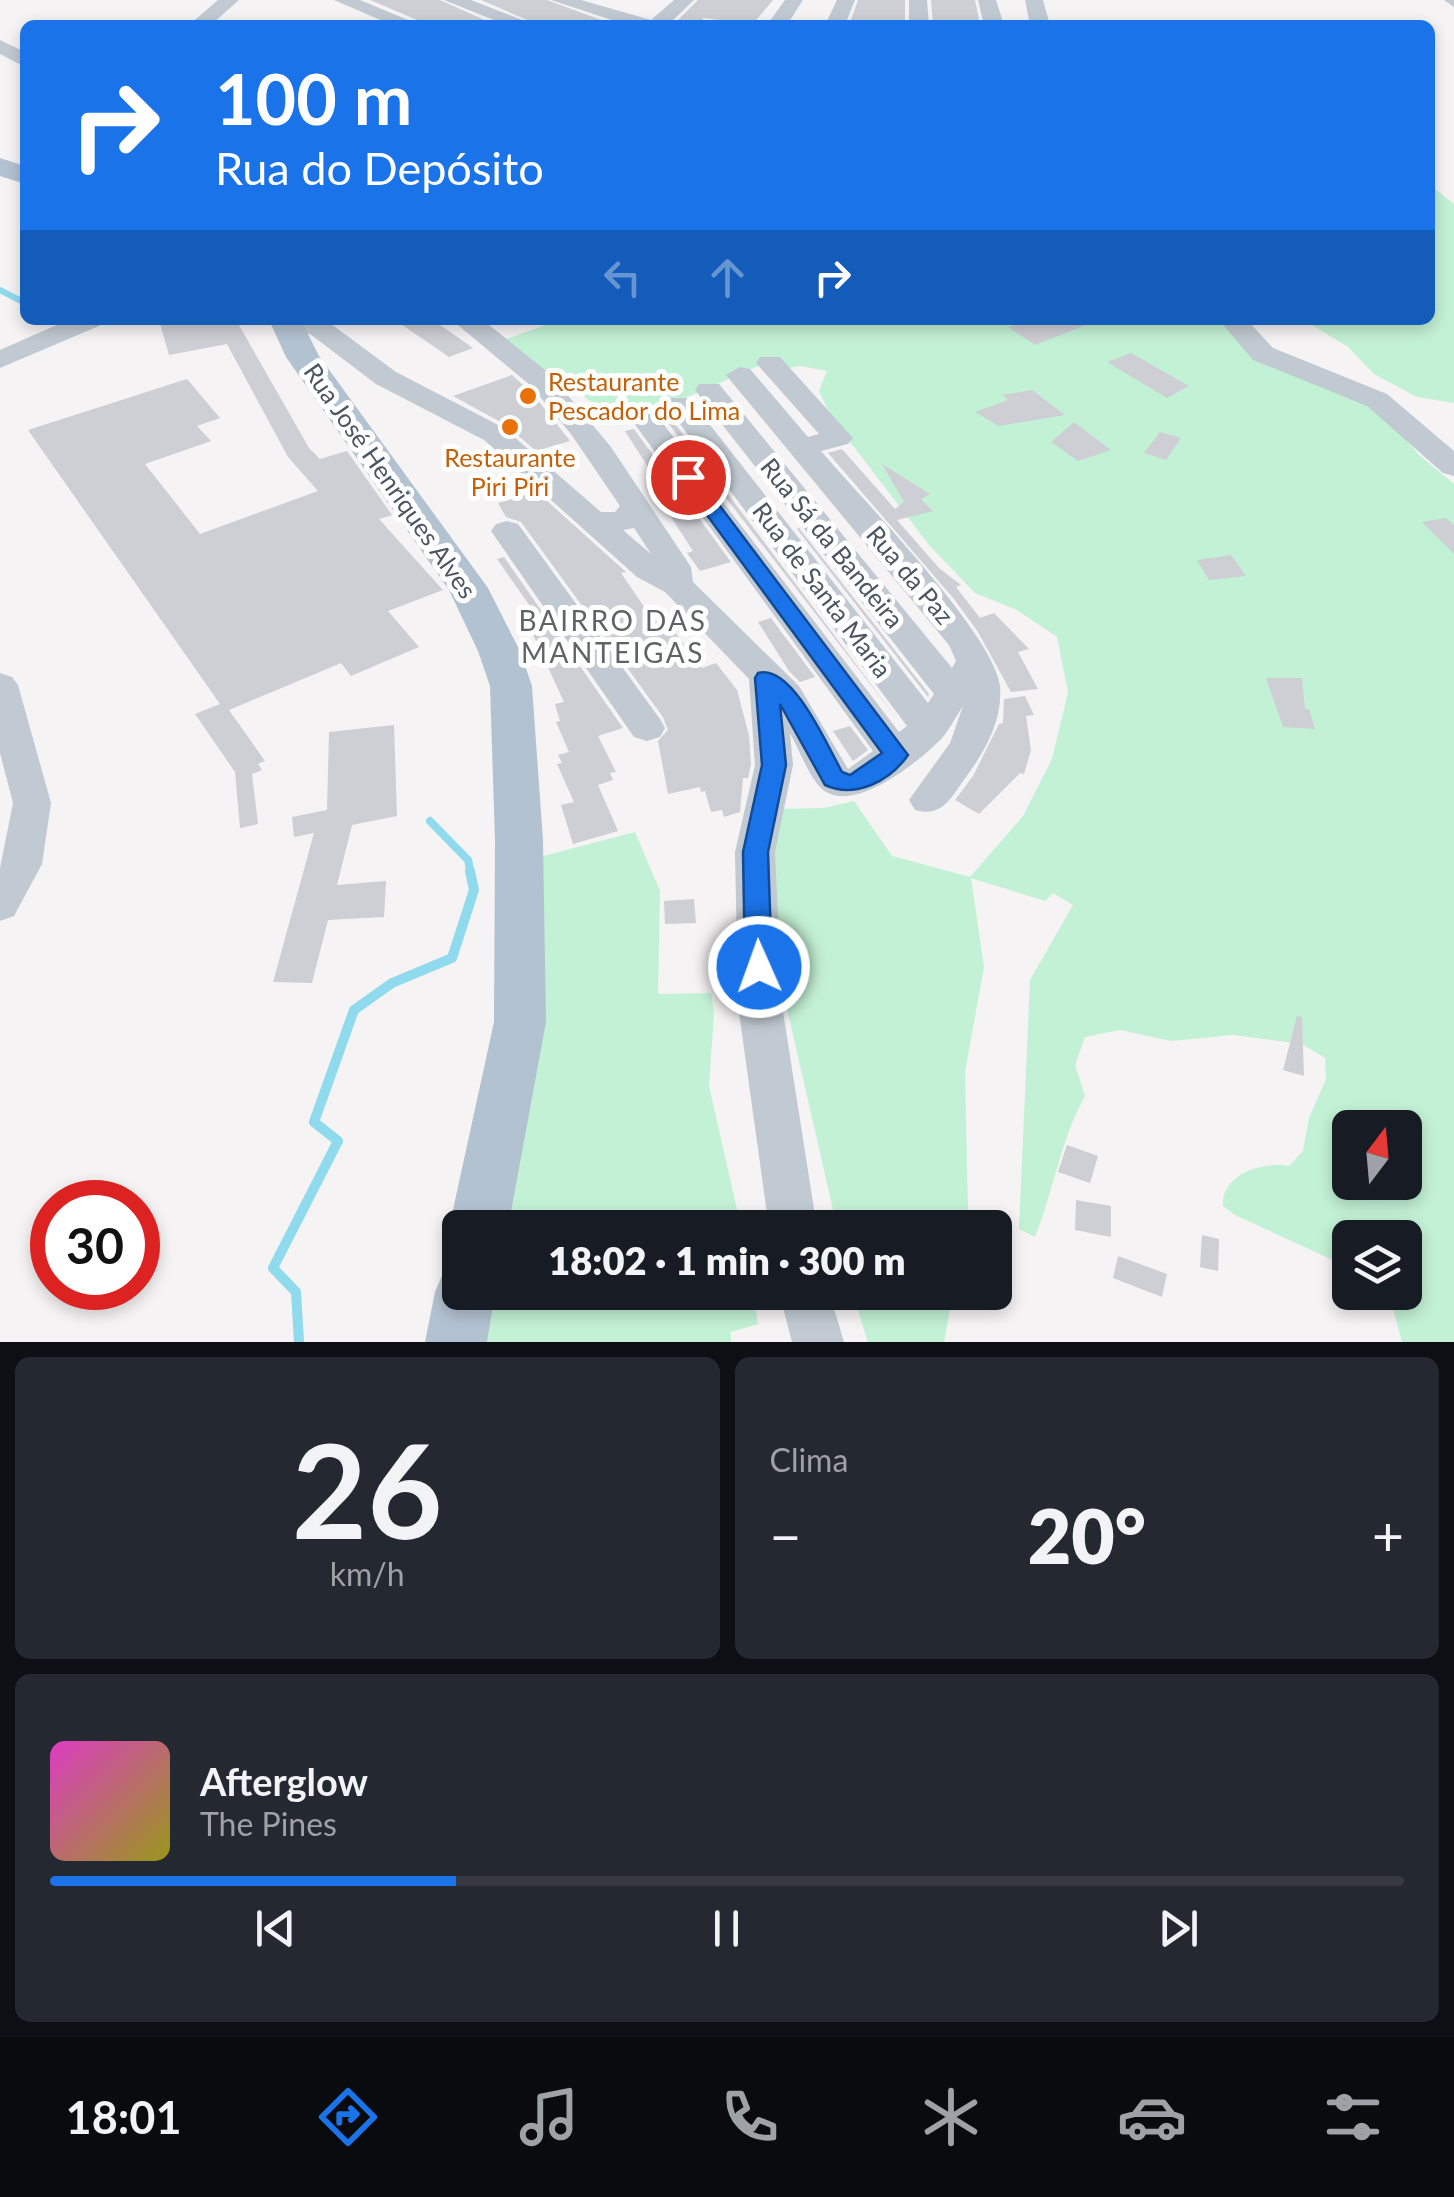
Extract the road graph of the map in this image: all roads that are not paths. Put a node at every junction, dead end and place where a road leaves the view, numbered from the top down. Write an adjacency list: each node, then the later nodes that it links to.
1 (230, 0): 6 (street)
2 (343, 0): 7 (street)
3 (452, 0): 8 (street)
4 (685, 0): 10 (street)
5 (565, 1): 9 (street)
6 (205, 20)
7 (397, 20)
8 (510, 20)
9 (631, 20)
10 (663, 20)
11 (79, 325): 16 (street)
12 (287, 325): 35 (main road, Rua José Henriques Alves)
13 (307, 325): 23 (street)
14 (471, 325): 22 (street)
15 (1237, 325): 21 (street)
16 (0, 360)
17 (755, 369): 26 (street, Rua da Paz)
18 (709, 390): 29 (street, Rua Sá da Bandeira)
19 (679, 404): 31 (street, Rua de Santa Maria)
20 (645, 419): 32 (street)
21 (1454, 467)
22 (636, 507): 23 (street); 25 (street)
23 (591, 522): 25 (street)
24 (507, 531): 30 (street)
25 (676, 585): 27 (street)
26 (974, 663): 29 (street); 33 (street, Rua da Paz)
27 (766, 678): 32 (street); 36 (street)
28 (0, 686): 34 (street)
29 (955, 696): 31 (street)
30 (647, 728)
31 (928, 729): 32 (street)
32 (896, 755)
33 (928, 800)
34 (0, 905)
35 (482, 1210)
36 (790, 1210)
37 (462, 1310): 39 (main road)
38 (809, 1310): 40 (street)
39 (456, 1342)
40 (818, 1342)

